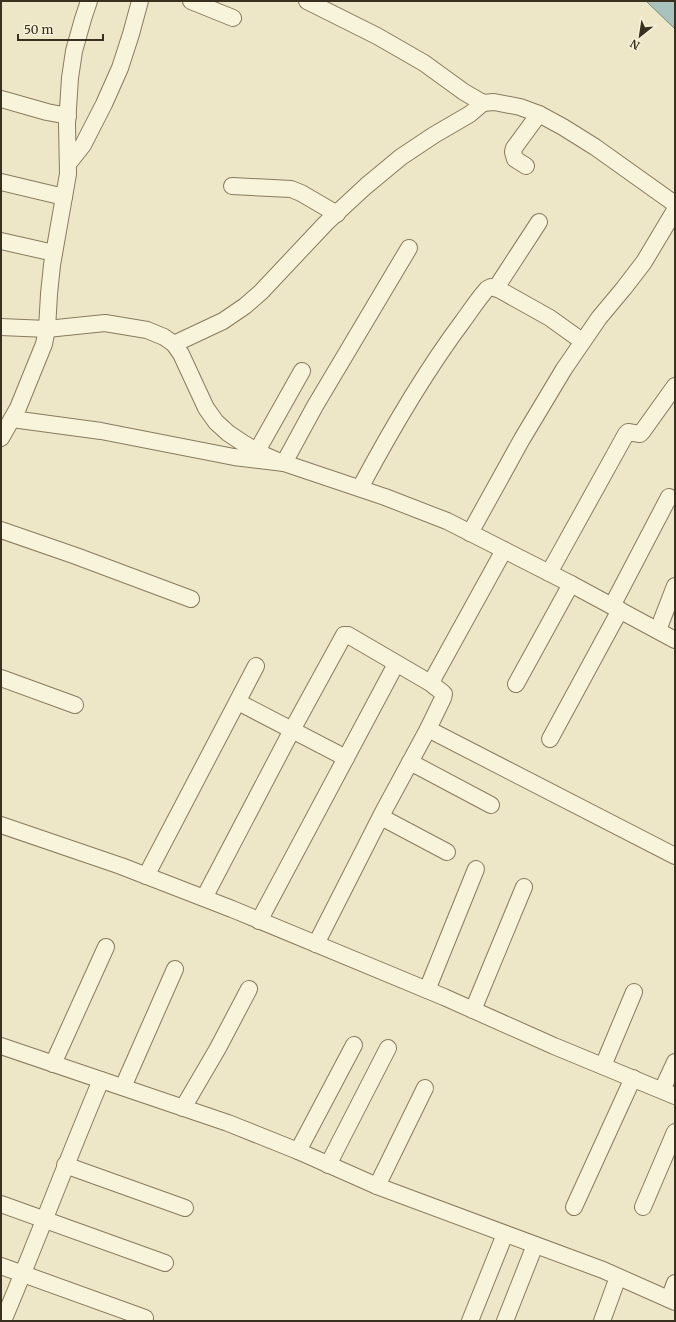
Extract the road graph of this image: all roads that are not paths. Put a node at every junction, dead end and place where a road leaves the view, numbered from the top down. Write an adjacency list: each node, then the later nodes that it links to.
1 (89, 1): 9 (street)
2 (140, 1): 10 (street)
3 (191, 1): 5 (street)
4 (307, 1): 7 (street)
5 (233, 18)
6 (1, 99): 9 (street)
7 (483, 103): 8 (street); 17 (street)
8 (539, 114): 11 (street); 15 (street)
9 (68, 116): 10 (street)
10 (68, 164): 14 (street)
11 (526, 166)
12 (1, 182): 14 (street)
13 (232, 186): 17 (street)
14 (64, 197): 21 (street)
15 (675, 204)
16 (675, 210): 25 (street)
17 (337, 214): 26 (street)
18 (539, 222): 22 (street)
19 (1, 241): 21 (street)
20 (409, 248): 32 (street)
21 (54, 253): 24 (street)
22 (496, 288): 25 (street); 33 (street)
23 (1, 327): 24 (street)
24 (47, 329): 26 (street); 29 (street)
25 (582, 341): 36 (street)
26 (174, 344): 31 (street)
27 (302, 371): 31 (street)
28 (675, 386): 38 (street)
29 (12, 419): 30 (street); 32 (street)
30 (1, 438)
31 (258, 451): 32 (street)
32 (284, 463): 33 (street)
33 (360, 488): 36 (street)
34 (670, 497): 42 (street)
35 (1, 530): 41 (street)
36 (470, 533): 37 (street)
37 (504, 550): 38 (street); 48 (street)
38 (549, 573): 39 (street)
39 (570, 584): 42 (street); 49 (street)
40 (675, 586): 43 (street)
41 (191, 599)
42 (616, 608): 43 (street); 54 (street)
43 (658, 630): 44 (street)
44 (675, 640)
45 (396, 664): 48 (street); 53 (street); 55 (street)
46 (256, 666): 50 (street)
47 (1, 678): 51 (street)
48 (432, 684): 52 (street)
49 (516, 684)
50 (238, 702): 53 (street); 63 (street)
51 (75, 704)
52 (428, 729): 56 (street); 60 (street)
53 (292, 730): 55 (street); 65 (street)
54 (550, 739)
55 (346, 758): 66 (street)
56 (410, 762): 57 (street); 58 (street)
57 (491, 804)
58 (381, 817): 61 (street); 67 (street)
59 (1, 825): 63 (street)
60 (674, 851)
61 (447, 852)
62 (476, 869): 71 (street)
63 (146, 876): 65 (street)
64 (524, 887): 73 (street)
65 (204, 898): 66 (street)
66 (260, 921): 67 (street)
67 (316, 944): 71 (street)
68 (106, 947): 78 (street)
69 (175, 969): 82 (street)
70 (249, 989): 85 (street)
71 (427, 990): 73 (street)
72 (634, 992): 79 (street)
73 (473, 1010): 79 (street)
74 (354, 1045): 87 (street)
75 (1, 1046): 78 (street)
76 (388, 1048): 89 (street)
77 (675, 1062): 84 (street)
78 (53, 1064): 81 (street)
79 (603, 1066): 80 (street)
80 (633, 1078): 84 (street); 92 (street)
81 (100, 1080): 82 (street); 88 (street)
82 (122, 1087): 85 (street)
83 (425, 1088): 90 (street)
84 (668, 1093)
85 (183, 1108): 87 (street)
86 (675, 1132): 93 (street)
87 (298, 1151): 89 (street)
88 (66, 1165): 94 (street); 95 (street)
89 (328, 1165): 90 (street)
90 (377, 1186): 96 (street)
91 (1, 1204): 95 (street)
92 (574, 1207)
93 (643, 1207)
94 (185, 1208)
95 (44, 1219): 98 (street); 100 (street)
96 (505, 1234): 97 (street); 106 (street)
97 (535, 1245): 101 (street); 107 (street)
98 (166, 1263)
99 (1, 1266): 100 (street)
100 (23, 1274): 104 (street); 105 (street)
101 (618, 1277): 103 (street); 108 (street)
102 (675, 1283): 103 (street)
103 (672, 1300)
104 (145, 1318)
105 (3, 1321)
106 (470, 1321)
107 (505, 1321)
108 (602, 1321)

